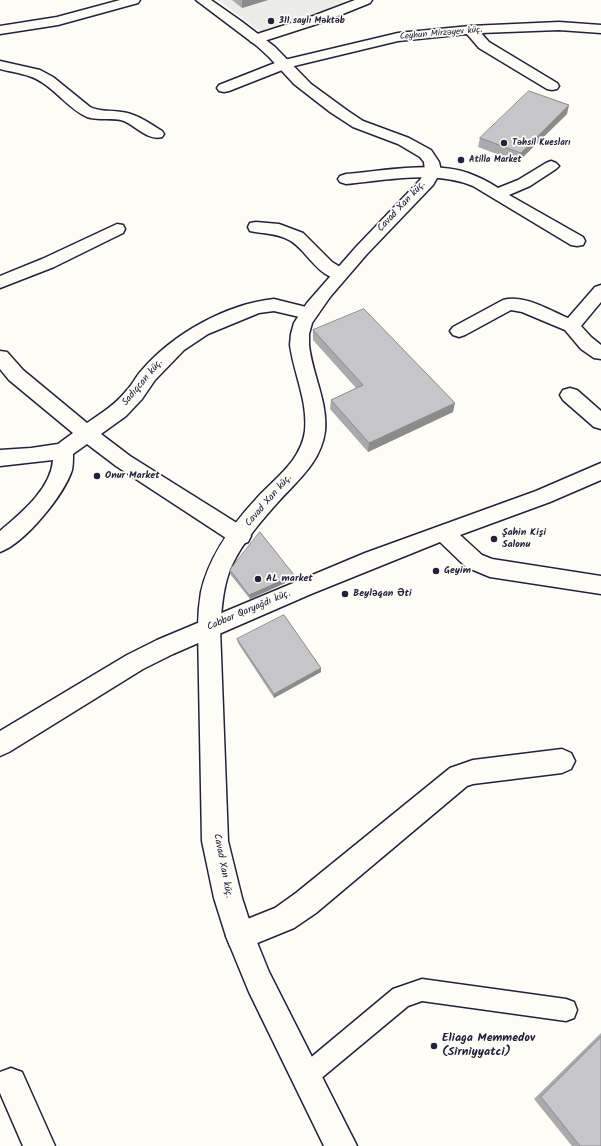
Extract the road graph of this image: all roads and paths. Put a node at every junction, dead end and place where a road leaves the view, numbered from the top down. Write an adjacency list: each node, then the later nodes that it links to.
1 (134, 0): 5 (street)
2 (202, 0): 7 (street, Cavad Xan küç.)
3 (366, 0): 7 (street)
4 (601, 28): 6 (street, Ceyhun Mirzəyev küç.)
5 (0, 30)
6 (470, 30): 9 (street, Ceyhun Mirzəyev küç.); 10 (street)
7 (256, 39): 9 (street, Cavad Xan küç.)
8 (0, 64): 12 (street)
9 (285, 64): 11 (street, Ceyhun Mirzəyev küç.); 14 (street, Cavad Xan küç.)
10 (552, 86)
11 (224, 88)
12 (157, 134)
13 (551, 166): 16 (street)
14 (433, 172): 15 (street); 16 (street); 20 (street, Cavad Xan küç.)
15 (346, 179)
16 (498, 194): 19 (street)
17 (256, 227): 20 (street)
18 (117, 229): 21 (street)
19 (577, 241)
20 (339, 274): 24 (street, Cavad Xan küç.)
21 (0, 282)
22 (601, 291): 23 (street)
23 (594, 310): 25 (street)
24 (308, 313): 31 (street, Sadıqcan küç.); 36 (street, Cavad Xan küç.)
25 (571, 326): 26 (street); 27 (street)
26 (459, 331)
27 (601, 353)
28 (0, 357): 31 (street)
29 (570, 395): 30 (street)
30 (601, 422)
31 (87, 434): 32 (street, Sadıqcan küç.); 36 (street)
32 (63, 451): 33 (street, Sadıqcan küç.); 37 (street)
33 (0, 458)
34 (601, 471): 35 (street, Cabbar Qaryağdı küç.)
35 (443, 532): 38 (street); 39 (street, Cabbar Qaryağdı küç.)
36 (240, 536): 39 (street, Cavad Xan küç.)
37 (0, 543)
38 (601, 585)
39 (209, 628): 40 (street, Cabbar Qaryağdı küç.); 42 (street, Cavad Xan küç.)
40 (0, 744)
41 (562, 761): 42 (street)
42 (240, 936): 44 (street, Cavad Xan küç.)
43 (566, 1010): 44 (lane)
44 (305, 1077): 47 (street, Cavad Xan küç.)
45 (11, 1083): 46 (street)
46 (39, 1146)
47 (341, 1146)

